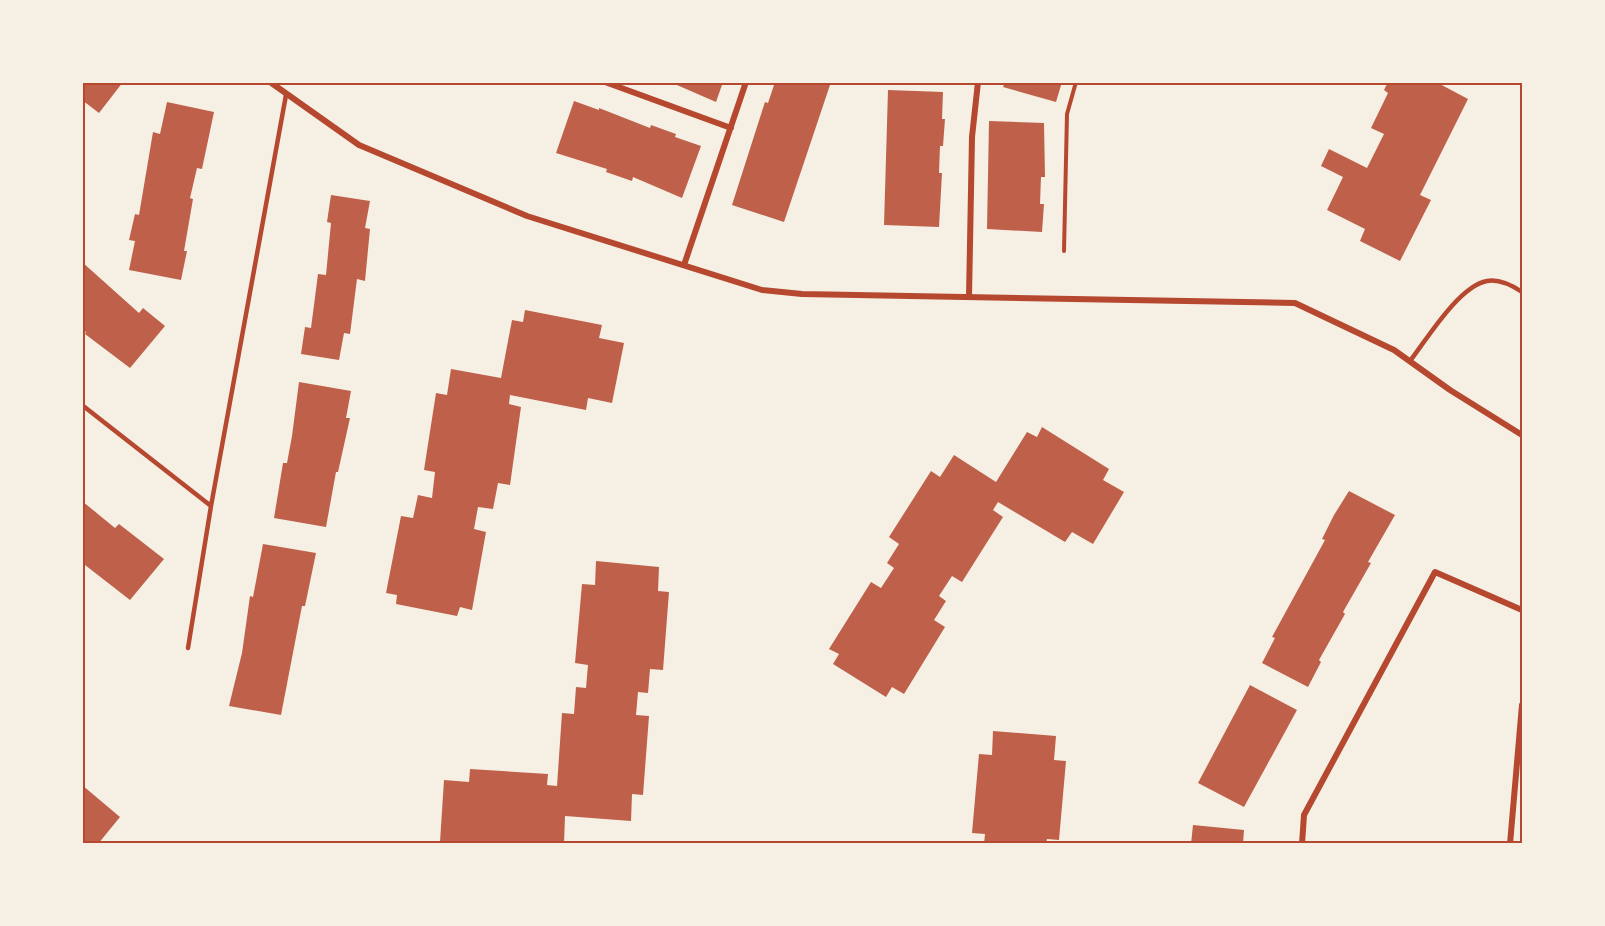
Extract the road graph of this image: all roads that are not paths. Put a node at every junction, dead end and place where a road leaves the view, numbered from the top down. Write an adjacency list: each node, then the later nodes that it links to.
1 (270, 82): 5 (street)
2 (605, 82): 6 (street)
3 (746, 82): 6 (street)
4 (978, 82): 9 (street)
5 (286, 95): 7 (street); 13 (lane)
6 (731, 128): 7 (street)
7 (684, 265): 9 (street)
8 (1522, 292): 10 (lane)
9 (969, 297): 10 (street)
10 (1410, 361): 12 (street)
11 (82, 405): 13 (lane)
12 (1522, 435)
13 (211, 506): 15 (lane)
14 (1522, 610): 17 (street)
15 (188, 648)
16 (1522, 705): 18 (street)
17 (1302, 843)
18 (1510, 843)

